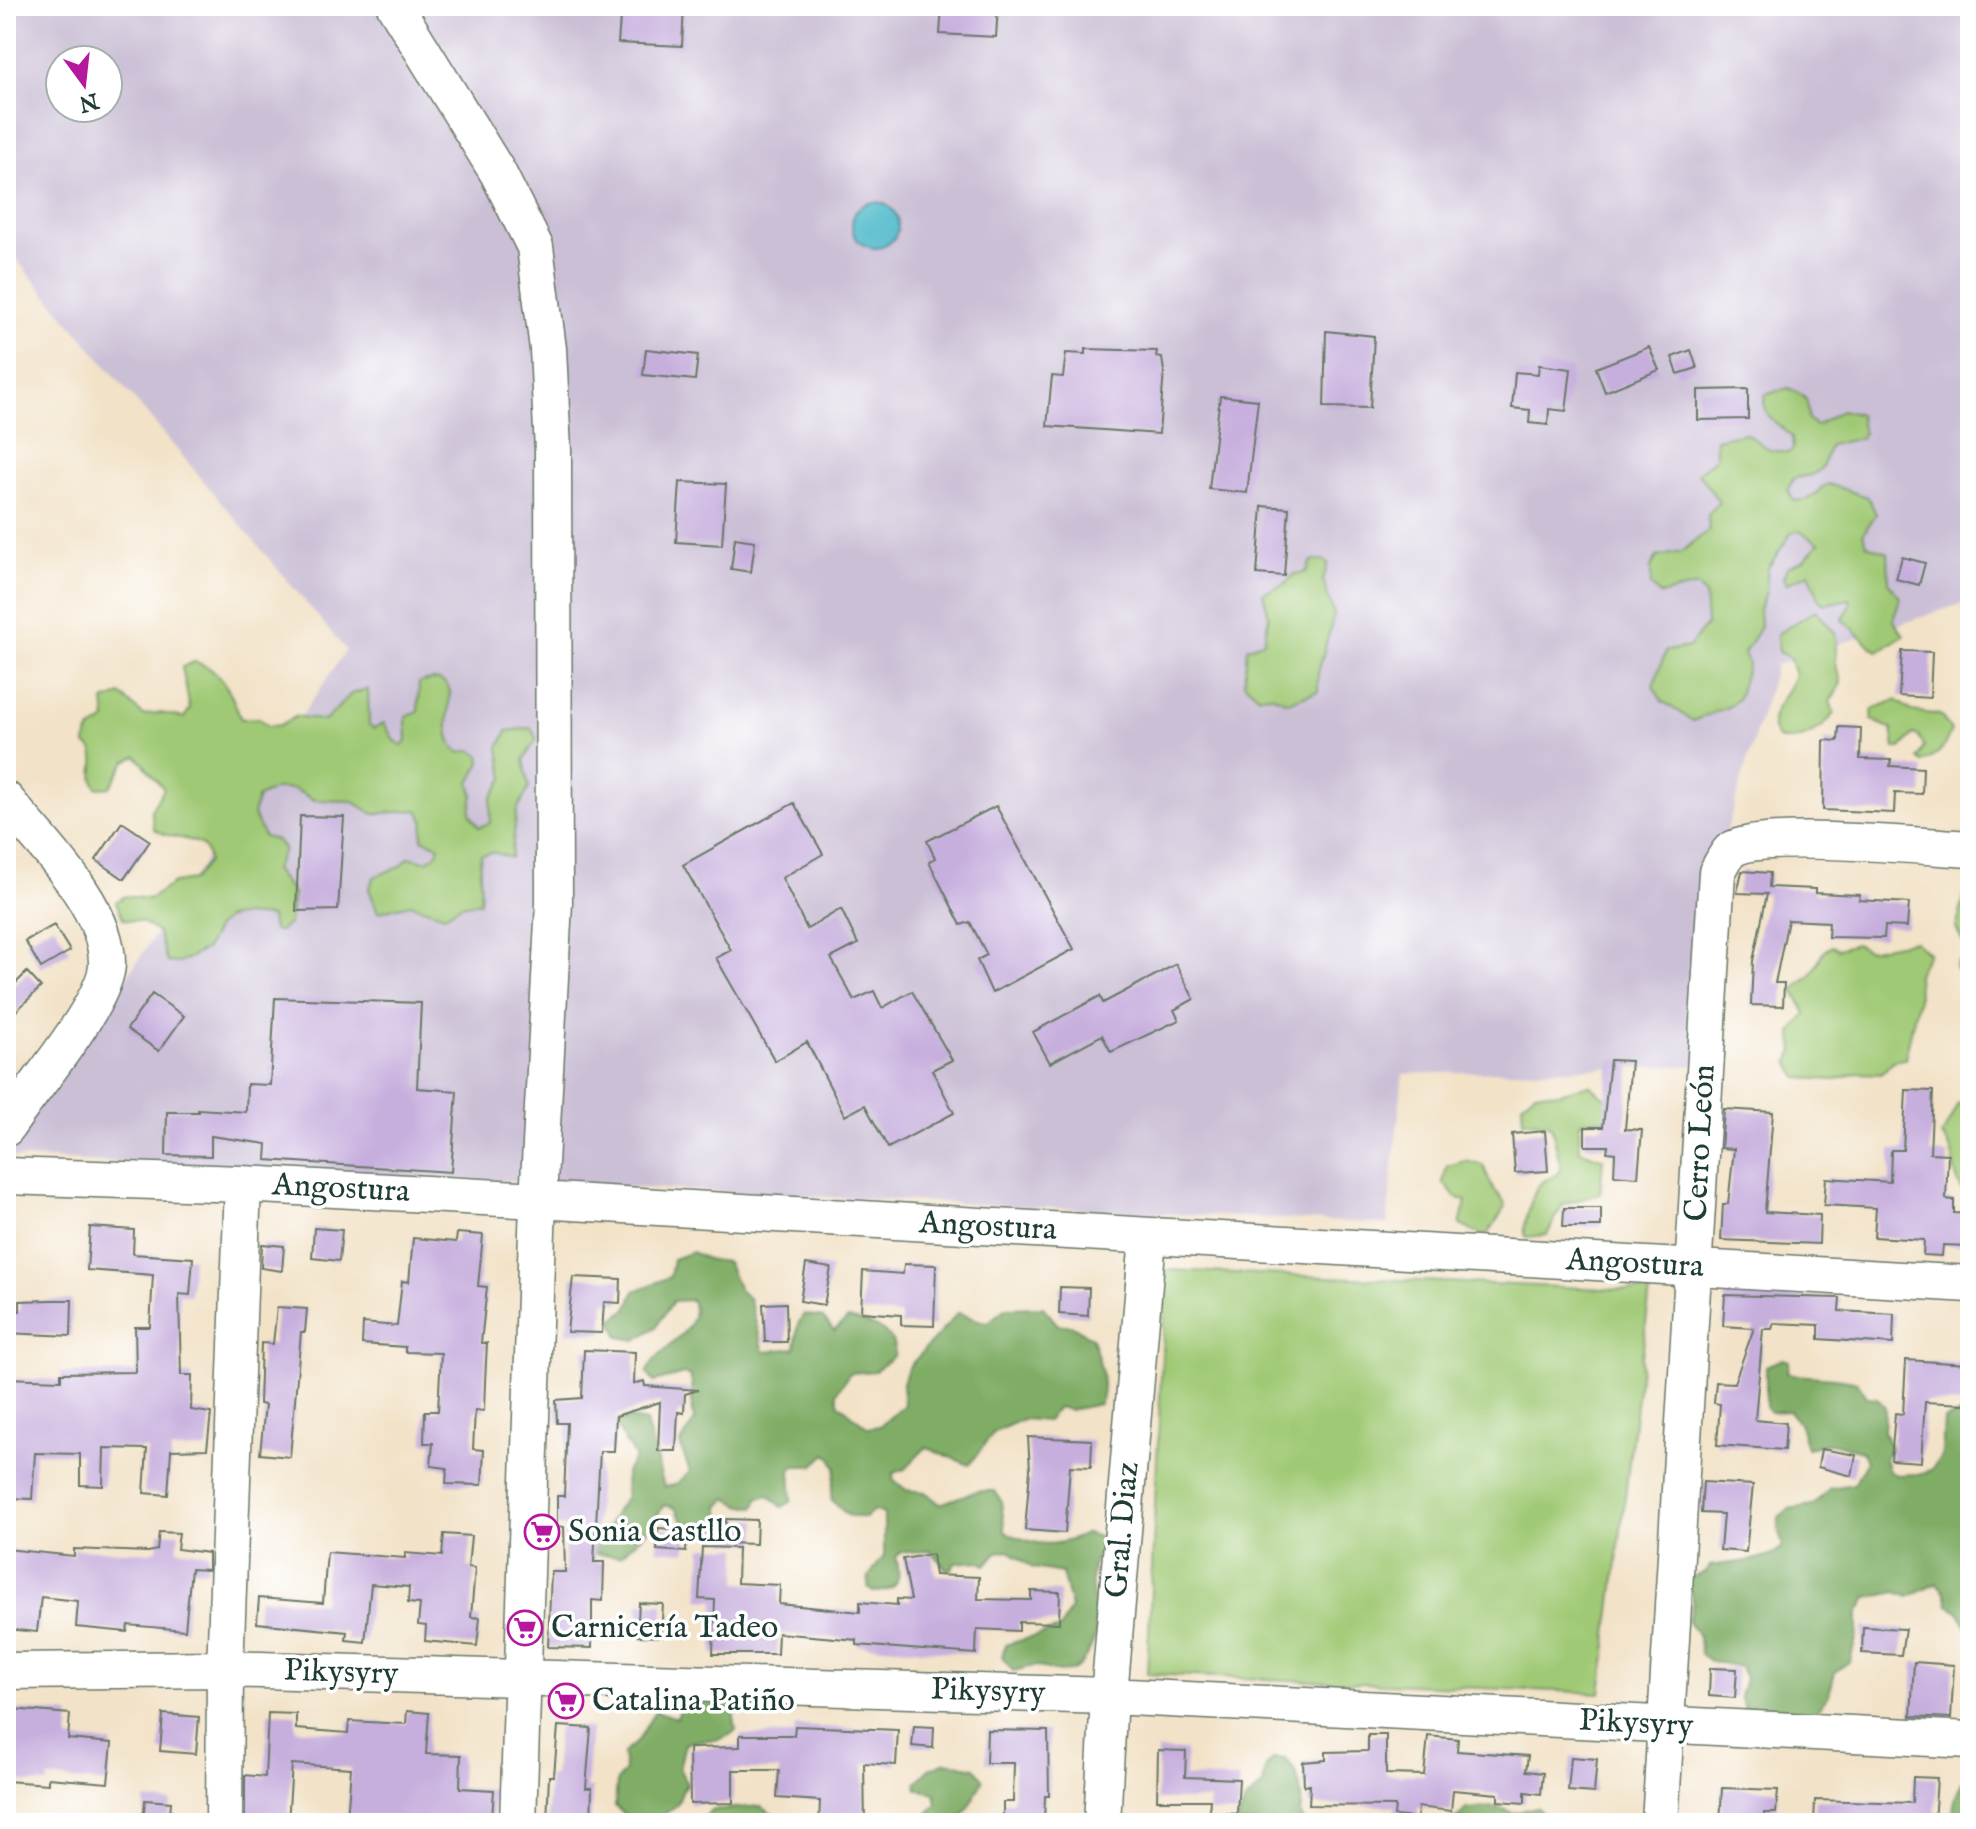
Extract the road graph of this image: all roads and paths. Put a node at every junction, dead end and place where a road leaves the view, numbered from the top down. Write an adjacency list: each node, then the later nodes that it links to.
1 (395, 6): 7 (street)
2 (6, 800): 4 (street)
3 (1970, 849): 9 (street, Cerro León)
4 (6, 1128)
5 (6, 1176): 6 (street, Angostura)
6 (243, 1184): 7 (street, Angostura); 11 (street)
7 (538, 1200): 8 (street, Angostura); 13 (street)
8 (1148, 1237): 9 (street, Angostura); 14 (street, Gral. Diaz)
9 (1694, 1267): 10 (street, Angostura); 15 (street, Cerro León)
10 (1970, 1284)
11 (225, 1669): 12 (street, Pikysyry); 13 (street, Pikysyry); 17 (street)
12 (6, 1671)
13 (523, 1680): 14 (street, Pikysyry); 18 (street)
14 (1109, 1696): 15 (street, Pikysyry); 19 (street, Gral. Diaz)
15 (1667, 1725): 16 (street, Pikysyry); 20 (street, Cerro León)
16 (1970, 1740)
17 (224, 1823)
18 (518, 1823)
19 (1102, 1823)
20 (1660, 1823)

